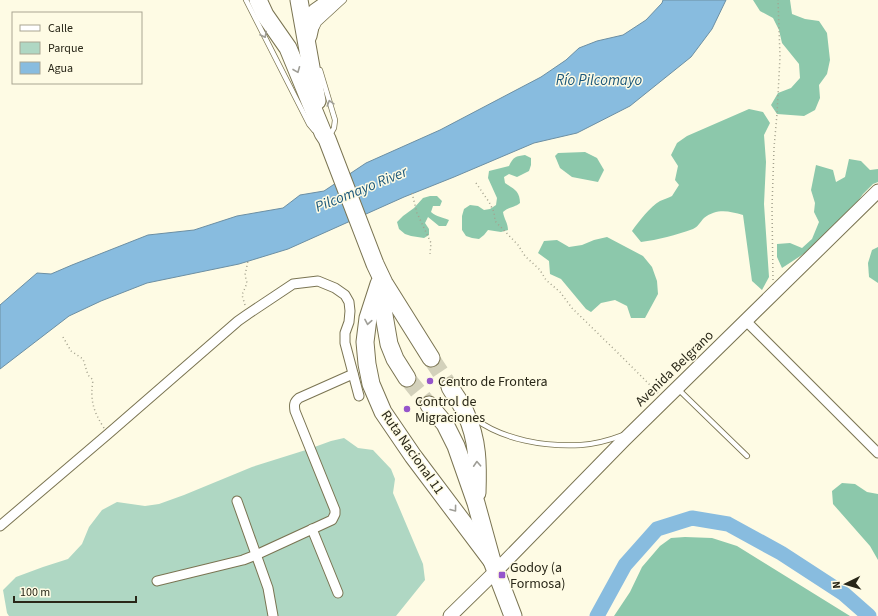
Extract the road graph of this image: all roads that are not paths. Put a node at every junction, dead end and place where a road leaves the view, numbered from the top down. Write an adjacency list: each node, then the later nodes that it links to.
1 (246, 0): 10 (lane, one-way to 10)
2 (258, 0): 10 (highway, one-way to 10)
3 (287, 0): 8 (highway)
4 (299, 0): 8 (highway)
5 (315, 0): 8 (highway)
6 (333, 0): 8 (highway)
7 (344, 0): 8 (lane)
8 (310, 38): 10 (highway)
9 (317, 63): 10 (lane, one-way to 9)
10 (325, 136): 12 (highway, Ruta Nacional 11)
11 (878, 191): 14 (street, Avenida Belgrano)
12 (375, 264): 13 (highway, Ruta Nacional 11); 15 (highway, Ruta Nacional 11)
13 (379, 284): 17 (highway, Ruta Nacional 11); 31 (highway, Ruta Nacional 11, one-way to 31)
14 (746, 321): 19 (street, Avenida Belgrano); 24 (street)
15 (431, 358)
16 (353, 374): 20 (street); 28 (street); 29 (street)
17 (407, 378)
18 (450, 387): 22 (highway, Ruta Nacional 11)
19 (677, 388): 23 (street, Avenida Belgrano); 25 (lane)
20 (358, 396)
21 (428, 405): 27 (highway, Ruta Nacional 11)
22 (466, 413): 23 (lane); 27 (highway, Ruta Nacional 11, one-way to 22)
23 (632, 432): 31 (street, Avenida Belgrano)
24 (878, 453)
25 (747, 456)
26 (236, 501): 30 (street)
27 (476, 503): 31 (highway, Ruta Nacional 11)
28 (0, 526)
29 (312, 529): 30 (street); 33 (street)
30 (256, 555): 32 (street); 34 (street)
31 (494, 566): 35 (street, Avenida Belgrano); 36 (highway, Ruta Nacional 11)
32 (157, 581)
33 (338, 593)
34 (273, 616)
35 (450, 616)
36 (513, 616)

